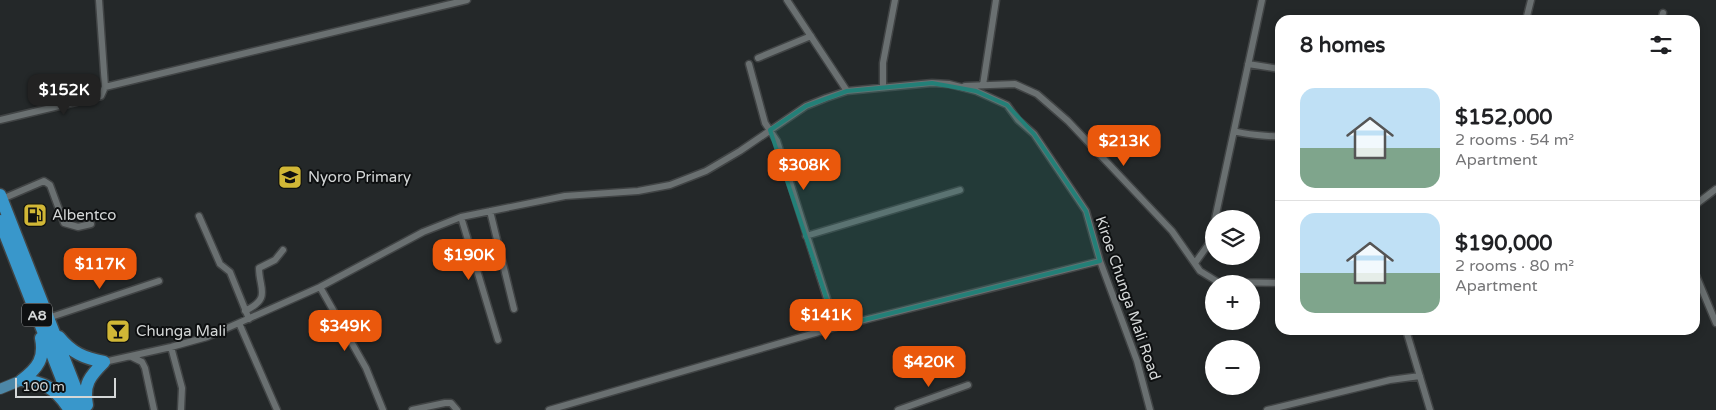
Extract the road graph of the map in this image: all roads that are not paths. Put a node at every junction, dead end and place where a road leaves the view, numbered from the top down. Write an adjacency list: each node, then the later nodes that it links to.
1 (99, 0): 17 (street)
2 (467, 0): 17 (street)
3 (787, 0): 9 (street)
4 (895, 0): 15 (street)
5 (996, 0): 14 (street)
6 (1262, 0): 12 (street)
7 (1531, 0): 8 (street)
8 (1527, 15)
9 (811, 36): 10 (street); 18 (street)
10 (758, 58)
11 (749, 64): 20 (street)
12 (1248, 64): 13 (street); 21 (street)
13 (1275, 68)
14 (983, 85): 16 (street); 37 (street)
15 (883, 86): 16 (street, Kiroe Chunga Mali Road); 18 (street, Kiroe Chunga Mali Road)
16 (958, 86): 36 (street, Kiroe Chunga Mali Road)
17 (104, 87): 19 (street)
18 (846, 91): 20 (street, Kiroe Chunga Mali Road)
19 (0, 120)
20 (770, 130): 28 (street, Kiroe Chunga Mali Road); 33 (street)
21 (1234, 131): 22 (street); 27 (street)
22 (1275, 137)
23 (1716, 189): 26 (street)
24 (960, 190): 33 (street)
25 (1, 197): 32 (street); 46 (highway, A8)
26 (1700, 202)
27 (1217, 210)
28 (490, 211): 30 (street, Kiroe Chunga Mali Road); 43 (street)
29 (199, 216): 44 (street)
30 (461, 217): 41 (street, Kiroe Chunga Mali Road); 51 (street)
31 (0, 221): 42 (highway, A8)
32 (91, 224)
33 (806, 236): 49 (street)
34 (1205, 249): 37 (street)
35 (283, 250): 44 (street)
36 (1100, 260): 49 (street); 70 (street, Kiroe Chunga Mali Road)
37 (1195, 263): 39 (street)
38 (158, 281): 46 (street)
39 (1275, 283)
40 (1700, 285): 48 (street)
41 (320, 287): 45 (street, Kiroe Chunga Mali Road); 65 (street)
42 (34, 309): 56 (highway); 60 (highway, A8)
43 (514, 309)
44 (246, 311): 45 (street)
45 (248, 319): 47 (street, Kiroe Chunga Mali Road)
46 (49, 321): 54 (highway); 61 (highway, A8)
47 (239, 323): 52 (street, Kiroe Chunga Mali Road); 64 (street)
48 (1716, 323)
49 (836, 327): 68 (street)
50 (1408, 335): 55 (street)
51 (498, 340)
52 (172, 347): 53 (street, Kiroe Chunga Mali Road); 63 (street)
53 (132, 357): 54 (street, Kiroe Chunga Mali Road); 62 (street)
54 (104, 362): 61 (highway)
55 (1420, 376): 71 (street); 72 (street)
56 (22, 380): 58 (main road); 59 (highway)
57 (968, 385): 69 (street)
58 (0, 389)
59 (69, 410)
60 (74, 410)
61 (86, 410)
62 (154, 410)
63 (182, 410)
64 (277, 410)
65 (383, 410)
66 (412, 410): 67 (street)
67 (457, 410)
68 (549, 410)
69 (898, 410)
70 (1150, 410)
71 (1267, 410)
72 (1430, 410)

